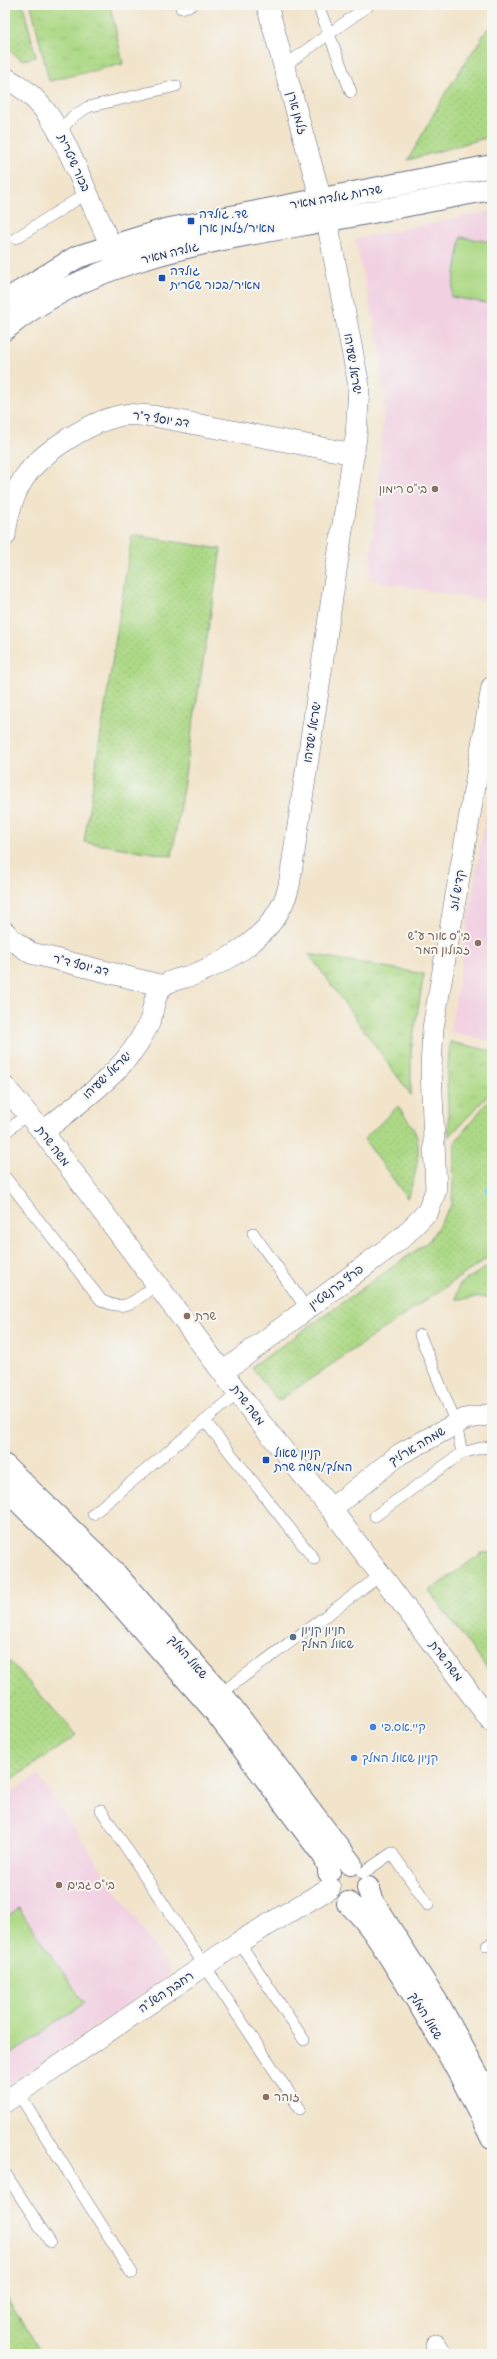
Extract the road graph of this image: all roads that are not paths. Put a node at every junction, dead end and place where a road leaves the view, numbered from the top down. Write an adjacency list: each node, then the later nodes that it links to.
1 (192, 5): 5 (lane)
2 (267, 5): 7 (street, זלמן ארן)
3 (318, 5): 6 (lane)
4 (369, 5): 6 (lane)
5 (181, 8)
6 (329, 34): 7 (lane); 10 (lane)
7 (284, 67): 15 (street, זלמן ארן)
8 (5, 78): 11 (street, בכור שיטרית)
9 (176, 86): 11 (lane)
10 (351, 92)
11 (60, 132): 14 (street, בכור שיטרית)
12 (492, 166): 15 (street, שדרות גולדה מאיר)
13 (492, 188): 16 (street, גולדה מאיר)
14 (87, 193): 17 (lane); 18 (street, בכור שיטרית)
15 (320, 200): 16 (street, זלמן ארן); 18 (street, שדרות גולדה מאיר)
16 (327, 221): 19 (street, גולדה מאיר); 22 (street, ישראל ישעיהו)
17 (16, 238)
18 (111, 246): 19 (street, בכור שיטרית); 20 (street, שדרות גולדה מאיר)
19 (117, 268): 21 (street, גולדה מאיר)
20 (5, 301)
21 (5, 329)
22 (354, 454): 23 (street, דב יוסף ד"ר); 26 (street, ישראל ישעיהו)
23 (5, 536)
24 (492, 687): 32 (street, קדיש לוז)
25 (5, 932): 26 (street, דב יוסף ד"ר)
26 (163, 986): 29 (street, ישראל ישעיהו)
27 (5, 1087): 28 (street, משה שרת)
28 (28, 1114): 29 (street, משה שרת); 30 (lane)
29 (43, 1132): 34 (street, משה שרת)
30 (5, 1133)
31 (5, 1178): 34 (lane)
32 (436, 1190): 35 (street, פרץ ברנשטיין)
33 (253, 1233): 35 (lane)
34 (157, 1284): 37 (street, משה שרת)
35 (307, 1309): 37 (street, פרץ ברנשטיין)
36 (420, 1334): 41 (lane)
37 (223, 1372): 38 (street, משה שרת)
38 (238, 1393): 40 (lane); 46 (street, משה שרת)
39 (492, 1414): 41 (street, שמחה ארליך)
40 (205, 1421): 47 (lane); 49 (lane)
41 (456, 1424): 43 (lane); 46 (street, שמחה ארליך)
42 (492, 1447): 43 (lane)
43 (462, 1453): 48 (lane)
44 (5, 1466): 51 (street, שאול המלך)
45 (5, 1488): 55 (street, שאול המלך)
46 (331, 1509): 50 (street, משה שרת)
47 (93, 1514)
48 (375, 1516)
49 (314, 1559)
50 (380, 1575): 51 (lane); 52 (street, משה שרת)
51 (220, 1694): 54 (street, שאול המלך)
52 (492, 1722)
53 (101, 1810): 59 (lane)
54 (361, 1875): 55 (street); 56 (street); 57 (lane); 62 (street, שאול המלך)
55 (329, 1880): 56 (street, שאול המלך); 58 (street, רחבת השל"ה)
56 (348, 1903): 64 (street, שאול המלך)
57 (428, 1905)
58 (239, 1942): 59 (street, רחבת השל"ה); 60 (lane)
59 (205, 1965): 61 (street, רחבת השל"ה); 63 (lane)
60 (304, 2040)
61 (12, 2097): 67 (lane)
62 (492, 2101)
63 (300, 2109)
64 (492, 2138)
65 (5, 2173): 66 (lane)
66 (50, 2242)
67 (132, 2273)

